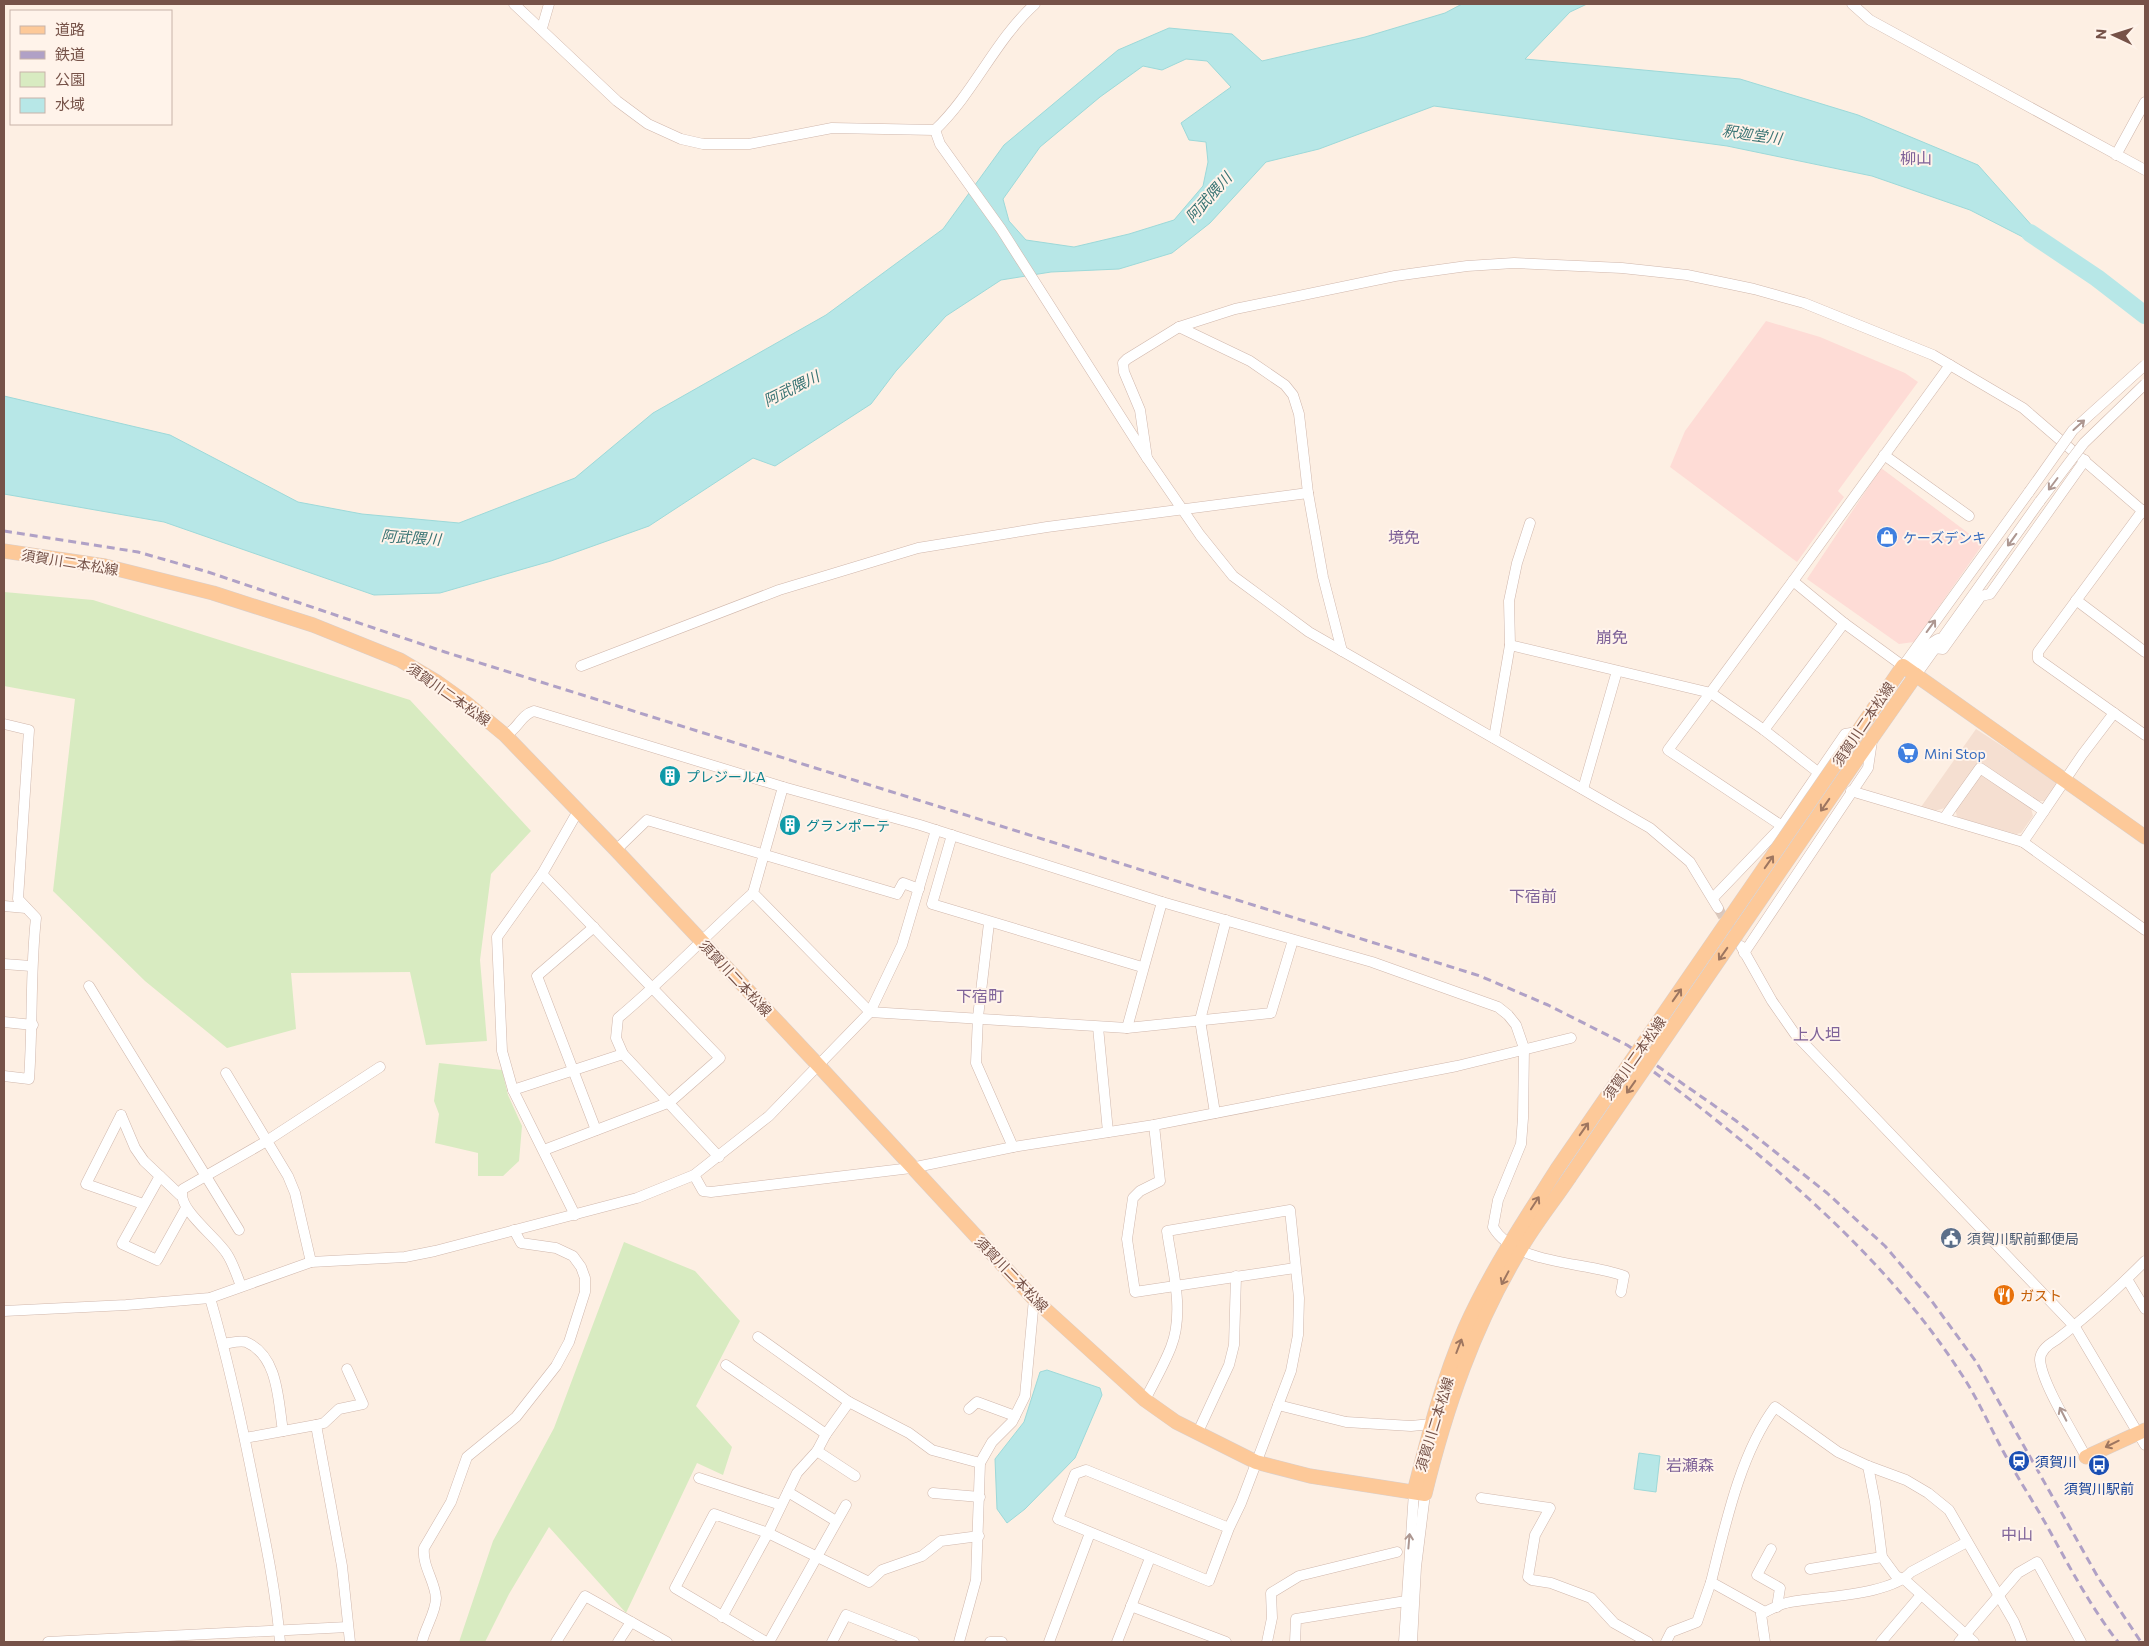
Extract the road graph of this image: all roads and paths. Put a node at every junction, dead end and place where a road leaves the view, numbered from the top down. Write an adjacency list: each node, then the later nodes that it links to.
1 (514, 4): 5 (street)
2 (550, 4): 5 (street)
3 (1035, 4): 7 (street)
4 (1852, 4): 8 (street)
5 (542, 28): 7 (street)
6 (2145, 102): 8 (street)
7 (935, 130): 15 (street)
8 (2116, 154): 9 (street)
9 (2145, 170)
10 (1178, 327): 11 (street); 15 (street); 17 (street)
11 (1950, 365): 14 (street); 16 (street)
12 (2145, 365): 32 (street, one-way to 12, bridge)
13 (2145, 384): 26 (street, one-way to 26, bridge)
14 (1884, 456): 20 (street); 23 (street)
15 (1147, 458): 18 (street)
16 (2085, 460): 19 (street); 28 (street)
17 (1308, 493): 18 (street); 29 (street)
18 (1183, 508): 29 (street); 31 (street)
19 (2144, 512): 24 (street)
20 (1968, 516)
21 (1530, 523): 27 (street)
22 (4, 551): 39 (main road, 須賀川二本松線)
23 (1793, 581): 25 (street); 34 (street)
24 (2076, 600): 30 (street); 35 (street)
25 (1844, 623): 32 (street); 37 (street)
26 (1943, 636): 28 (street); 32 (street)
27 (1510, 645): 33 (street); 42 (street)
28 (1934, 648): 32 (street)
29 (1342, 651): 42 (street)
30 (2145, 652)
31 (581, 666)
32 (1909, 670): 38 (main road, 須賀川二本松線); 41 (main road, 須賀川二本松線); 44 (main road)
33 (1617, 672): 34 (street); 46 (street)
34 (1711, 693): 37 (street); 51 (street)
35 (2114, 713): 40 (street); 44 (street)
36 (4, 724): 64 (street)
37 (1764, 730): 43 (street)
38 (1858, 732): 43 (street); 112 (main road, 須賀川二本松線, one-way to 38, bridge)
39 (504, 734): 45 (street); 48 (main road, 須賀川二本松線)
40 (2145, 735)
41 (1873, 736): 47 (street); 112 (main road, 須賀川二本松線, one-way to 112, bridge)
42 (1494, 738): 46 (street)
43 (1819, 773): 51 (street)
44 (2065, 780): 49 (street); 54 (main road)
45 (783, 787): 52 (street); 57 (street)
46 (1583, 789): 61 (street)
47 (1851, 791): 50 (street); 125 (street)
48 (578, 810): 56 (main road, 須賀川二本松線); 58 (street)
49 (2044, 811): 50 (street); 55 (street)
50 (1945, 817): 55 (street)
51 (1782, 826): 61 (street)
52 (936, 830): 53 (street); 59 (street)
53 (952, 835): 62 (street); 67 (street)
54 (2145, 837)
55 (2023, 842): 69 (street)
56 (616, 850): 57 (street); 70 (main road, 須賀川二本松線)
57 (764, 854): 59 (street); 60 (street)
58 (542, 874): 68 (street); 92 (street)
59 (919, 889): 77 (street)
60 (753, 893): 70 (street); 77 (street)
61 (1713, 898): 65 (street)
62 (1162, 902): 66 (street); 74 (street)
63 (4, 906): 64 (street)
64 (26, 908): 73 (street)
65 (1718, 908)
66 (1226, 920): 71 (street); 79 (street)
67 (989, 923): 74 (street); 78 (street)
68 (594, 927): 76 (street); 89 (street)
69 (2145, 930)
70 (700, 940): 76 (street); 87 (main road, 須賀川二本松線)
71 (1293, 940): 79 (street); 85 (street)
72 (4, 964): 73 (street)
73 (31, 966): 81 (street)
74 (1142, 967): 83 (street)
75 (89, 986): 103 (street)
76 (652, 990): 86 (street); 93 (street)
77 (870, 1012): 78 (street); 87 (street)
78 (978, 1017): 82 (street); 99 (street)
79 (1200, 1020): 83 (street); 94 (street)
80 (4, 1022): 81 (street)
81 (32, 1025): 91 (street)
82 (1098, 1027): 83 (street); 97 (street)
83 (1126, 1028)
84 (1571, 1038): 85 (street)
85 (1524, 1048): 94 (street); 112 (street)
86 (623, 1054): 89 (street); 93 (street)
87 (819, 1066): 101 (street); 102 (main road, 須賀川二本松線)
88 (380, 1067): 98 (street)
89 (573, 1069): 92 (street); 96 (street)
90 (226, 1073): 98 (street)
91 (4, 1076)
92 (513, 1090): 100 (street)
93 (670, 1102): 96 (street); 101 (street)
94 (1215, 1113): 95 (street)
95 (1154, 1125): 97 (street); 119 (street)
96 (596, 1130): 100 (street)
97 (1108, 1132): 99 (street)
98 (266, 1142): 103 (street); 114 (street)
99 (1013, 1147): 102 (street)
100 (544, 1150): 109 (street)
101 (719, 1157): 105 (street)
102 (911, 1168): 105 (street); 122 (main road, 須賀川二本松線)
103 (206, 1174): 106 (street); 110 (street)
104 (160, 1176): 106 (street); 107 (street); 107 (street)
105 (694, 1176): 109 (street)
106 (180, 1195): 108 (street)
107 (144, 1204): 108 (street)
108 (186, 1208): 118 (street)
109 (575, 1215): 111 (street)
110 (239, 1230)
111 (514, 1230): 114 (street); 186 (street)
112 (1514, 1247): 120 (street); 135 (main road, 須賀川二本松線, one-way to 112); 152 (main road, 須賀川二本松線, one-way to 152)
113 (2145, 1261): 117 (street)
114 (311, 1262): 118 (street)
115 (1295, 1268): 116 (street); 119 (street); 132 (street)
116 (1236, 1276): 119 (street); 140 (street)
117 (2127, 1279): 123 (street); 125 (street)
118 (241, 1286): 121 (street)
119 (1175, 1287): 130 (street)
120 (1621, 1292)
121 (210, 1298): 124 (street); 127 (street)
122 (1034, 1299): 130 (main road, 須賀川二本松線); 134 (street)
123 (2145, 1309)
124 (4, 1311)
125 (2075, 1327): 138 (street); 144 (street, one-way to 125)
126 (758, 1337): 131 (street)
127 (223, 1344): 137 (street); 141 (street)
128 (726, 1365): 139 (street)
129 (347, 1369): 136 (street)
130 (1145, 1400): 140 (main road, 須賀川二本松線)
131 (849, 1402): 139 (street); 146 (street)
132 (1278, 1405): 135 (street); 145 (street)
133 (969, 1409): 134 (street)
134 (1015, 1416): 146 (street)
135 (1431, 1424): 152 (main road, 須賀川二本松線)
136 (316, 1425): 137 (street); 179 (street)
137 (283, 1431): 141 (street)
138 (2142, 1431): 142 (street); 144 (main road, one-way to 144)
139 (826, 1434): 143 (street)
140 (1198, 1434): 145 (main road, 須賀川二本松線)
141 (245, 1438): 180 (street)
142 (2145, 1445)
143 (817, 1451): 148 (street); 150 (street)
144 (2086, 1457)
145 (1256, 1462): 152 (main road, 須賀川二本松線); 158 (street)
146 (980, 1463): 153 (street)
147 (1868, 1466): 162 (street); 165 (street); 170 (street)
148 (855, 1476)
149 (699, 1478): 155 (street)
150 (788, 1492): 155 (street); 157 (street)
151 (933, 1493): 153 (street)
152 (1419, 1493): 173 (street, one-way to 152); 202 (street)
153 (980, 1497): 161 (street)
154 (1481, 1498): 203 (street)
155 (781, 1505): 159 (street)
156 (846, 1505): 157 (street)
157 (836, 1521): 166 (street)
158 (1229, 1528): 160 (street); 167 (street)
159 (768, 1533): 166 (street); 177 (street); 177 (street)
160 (1090, 1533): 167 (street); 196 (street)
161 (979, 1536): 166 (street); 193 (street)
162 (1967, 1542): 169 (street); 172 (street)
163 (1771, 1549): 175 (street)
164 (1396, 1552): 199 (street)
165 (1882, 1557): 168 (street); 169 (street)
166 (815, 1558): 190 (street)
167 (1150, 1558): 174 (street)
168 (1810, 1569)
169 (1905, 1580): 171 (street); 175 (street)
170 (1711, 1582): 176 (street); 204 (street)
171 (1921, 1595): 182 (street); 206 (street)
172 (1998, 1596): 182 (street); 208 (street); 209 (street)
173 (1406, 1601): 200 (street); 201 (street)
174 (1131, 1606): 197 (street); 198 (street)
175 (1777, 1607): 176 (street)
176 (1765, 1612): 205 (street)
177 (722, 1617): 190 (street)
178 (631, 1622): 187 (street); 188 (street); 189 (street)
179 (348, 1627): 180 (street); 185 (street)
180 (279, 1630): 183 (street); 184 (street)
181 (892, 1638): 191 (street); 192 (street)
182 (1962, 1638): 207 (street)
183 (48, 1642)
184 (280, 1642)
185 (350, 1642)
186 (422, 1642)
187 (556, 1642)
188 (618, 1642)
189 (667, 1642)
190 (767, 1642)
191 (832, 1642)
192 (914, 1642)
193 (959, 1642)
194 (990, 1642): 195 (street)
195 (1002, 1642)
196 (1049, 1642)
197 (1117, 1642)
198 (1226, 1642)
199 (1266, 1642)
200 (1295, 1642)
201 (1404, 1642)
202 (1412, 1642)
203 (1648, 1642)
204 (1666, 1642)
205 (1765, 1642)
206 (1881, 1642)
207 (1974, 1642)
208 (2022, 1642)
209 (2082, 1642)

